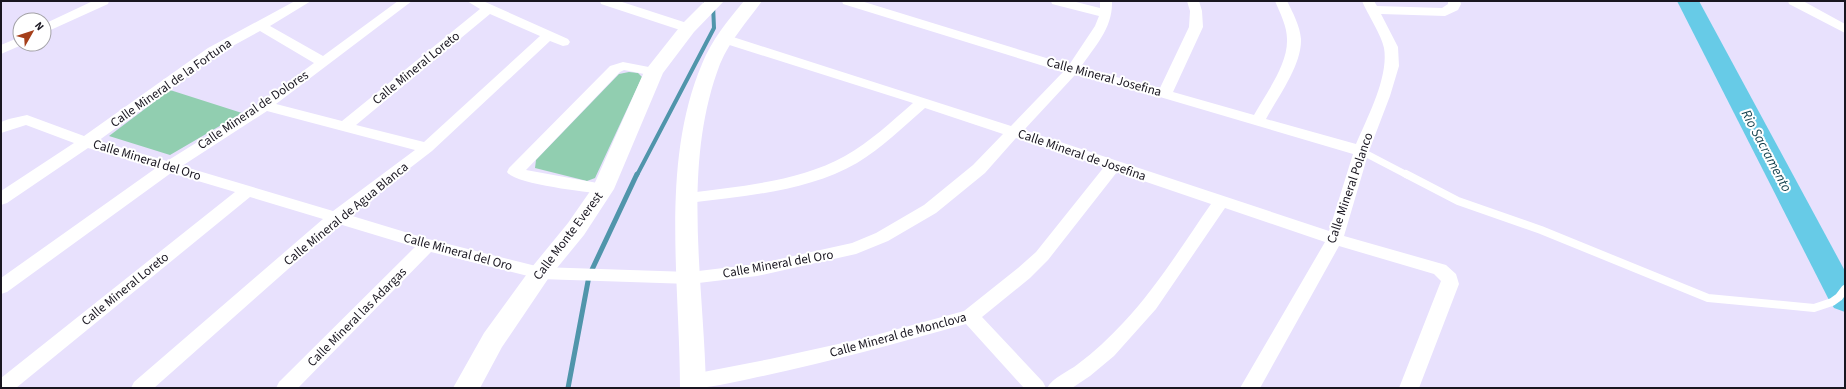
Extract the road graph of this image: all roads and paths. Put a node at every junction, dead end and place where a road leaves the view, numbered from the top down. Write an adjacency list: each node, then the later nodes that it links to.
1 (103, 1): 17 (street)
2 (305, 1): 18 (street, Calle Mineral de la Fortuna)
3 (406, 1): 24 (street, Calle Mineral de Dolores)
4 (473, 1): 16 (street)
5 (606, 1): 19 (street)
6 (754, 1): 21 (street)
7 (848, 1): 25 (street, Calle Mineral Josefina)
8 (1057, 1): 15 (street)
9 (1193, 1): 27 (street)
10 (1281, 1): 30 (street)
11 (1454, 1): 14 (street)
12 (1794, 1): 20 (street)
13 (712, 4): 19 (street, Calle Monte Everest)
14 (1371, 6): 36 (street, Calle Mineral Polanco)
15 (1106, 7): 25 (street, Calle Mineral del Oro)
16 (488, 9): 31 (street, Calle Mineral Loreto); 35 (street, Calle Mineral de Agua Blanca)
17 (52, 25)
18 (259, 25): 24 (street); 34 (street, Calle Mineral de la Fortuna)
19 (688, 28): 26 (street, Calle Monte Everest)
20 (1845, 28)
21 (725, 39): 28 (street, Calle Mineral de Josefina); 41 (street)
22 (12, 45): 23 (street)
23 (1, 50)
24 (323, 62): 29 (street, Calle Mineral de Dolores)
25 (1072, 70): 27 (street, Calle Mineral Josefina); 33 (street, Calle Mineral del Oro)
26 (654, 72): 39 (street, Calle Monte Everest); 39 (street)
27 (1165, 94): 30 (street, Calle Mineral Josefina)
28 (923, 102): 33 (street, Calle Mineral de Josefina); 41 (street)
29 (265, 106): 31 (street); 37 (street, Calle Mineral de Dolores)
30 (1258, 120): 36 (street, Calle Mineral Josefina)
31 (344, 127): 35 (street)
32 (1, 128): 34 (street, Calle Mineral del Oro)
33 (1014, 132): 38 (street, Calle Mineral de Josefina); 48 (street, Calle Mineral del Oro)
34 (86, 142): 37 (street, Calle Mineral del Oro); 42 (street, Calle Mineral de la Fortuna)
35 (427, 148): 44 (street, Calle Mineral de Agua Blanca)
36 (1362, 151): 45 (street, Calle Mineral Polanco); 50 (lane)
37 (170, 166): 40 (street, Calle Mineral del Oro); 49 (street, Calle Mineral de Dolores)
38 (1113, 166): 43 (street, Calle Mineral de Josefina); 51 (street, Calle Mineral de Monclova)
39 (603, 189): 47 (street, Calle Monte Everest)
40 (248, 190): 44 (street, Calle Mineral del Oro); 53 (street, Calle Mineral Loreto)
41 (688, 198): 48 (street)
42 (1, 199)
43 (1222, 200): 45 (street, Calle Mineral de Josefina); 58 (street)
44 (336, 217): 46 (street, Calle Mineral del Oro); 54 (street, Calle Mineral de Agua Blanca)
45 (1335, 239): 59 (street, Calle Mineral Polanco); 60 (street, Calle Mineral de Josefina)
46 (428, 245): 47 (street, Calle Mineral del Oro); 55 (street, Calle Mineral las Adargas)
47 (540, 273): 48 (street, Calle Mineral del Oro); 56 (street, Calle Monte Everest)
48 (690, 278): 52 (street)
49 (1, 287)
50 (1845, 289)
51 (970, 316): 52 (street, Calle Mineral de Monclova); 57 (street)
52 (693, 385)
53 (2, 388)
54 (141, 388)
55 (286, 388)
56 (466, 388)
57 (1036, 388)
58 (1058, 388)
59 (1250, 388)
60 (1409, 388)

